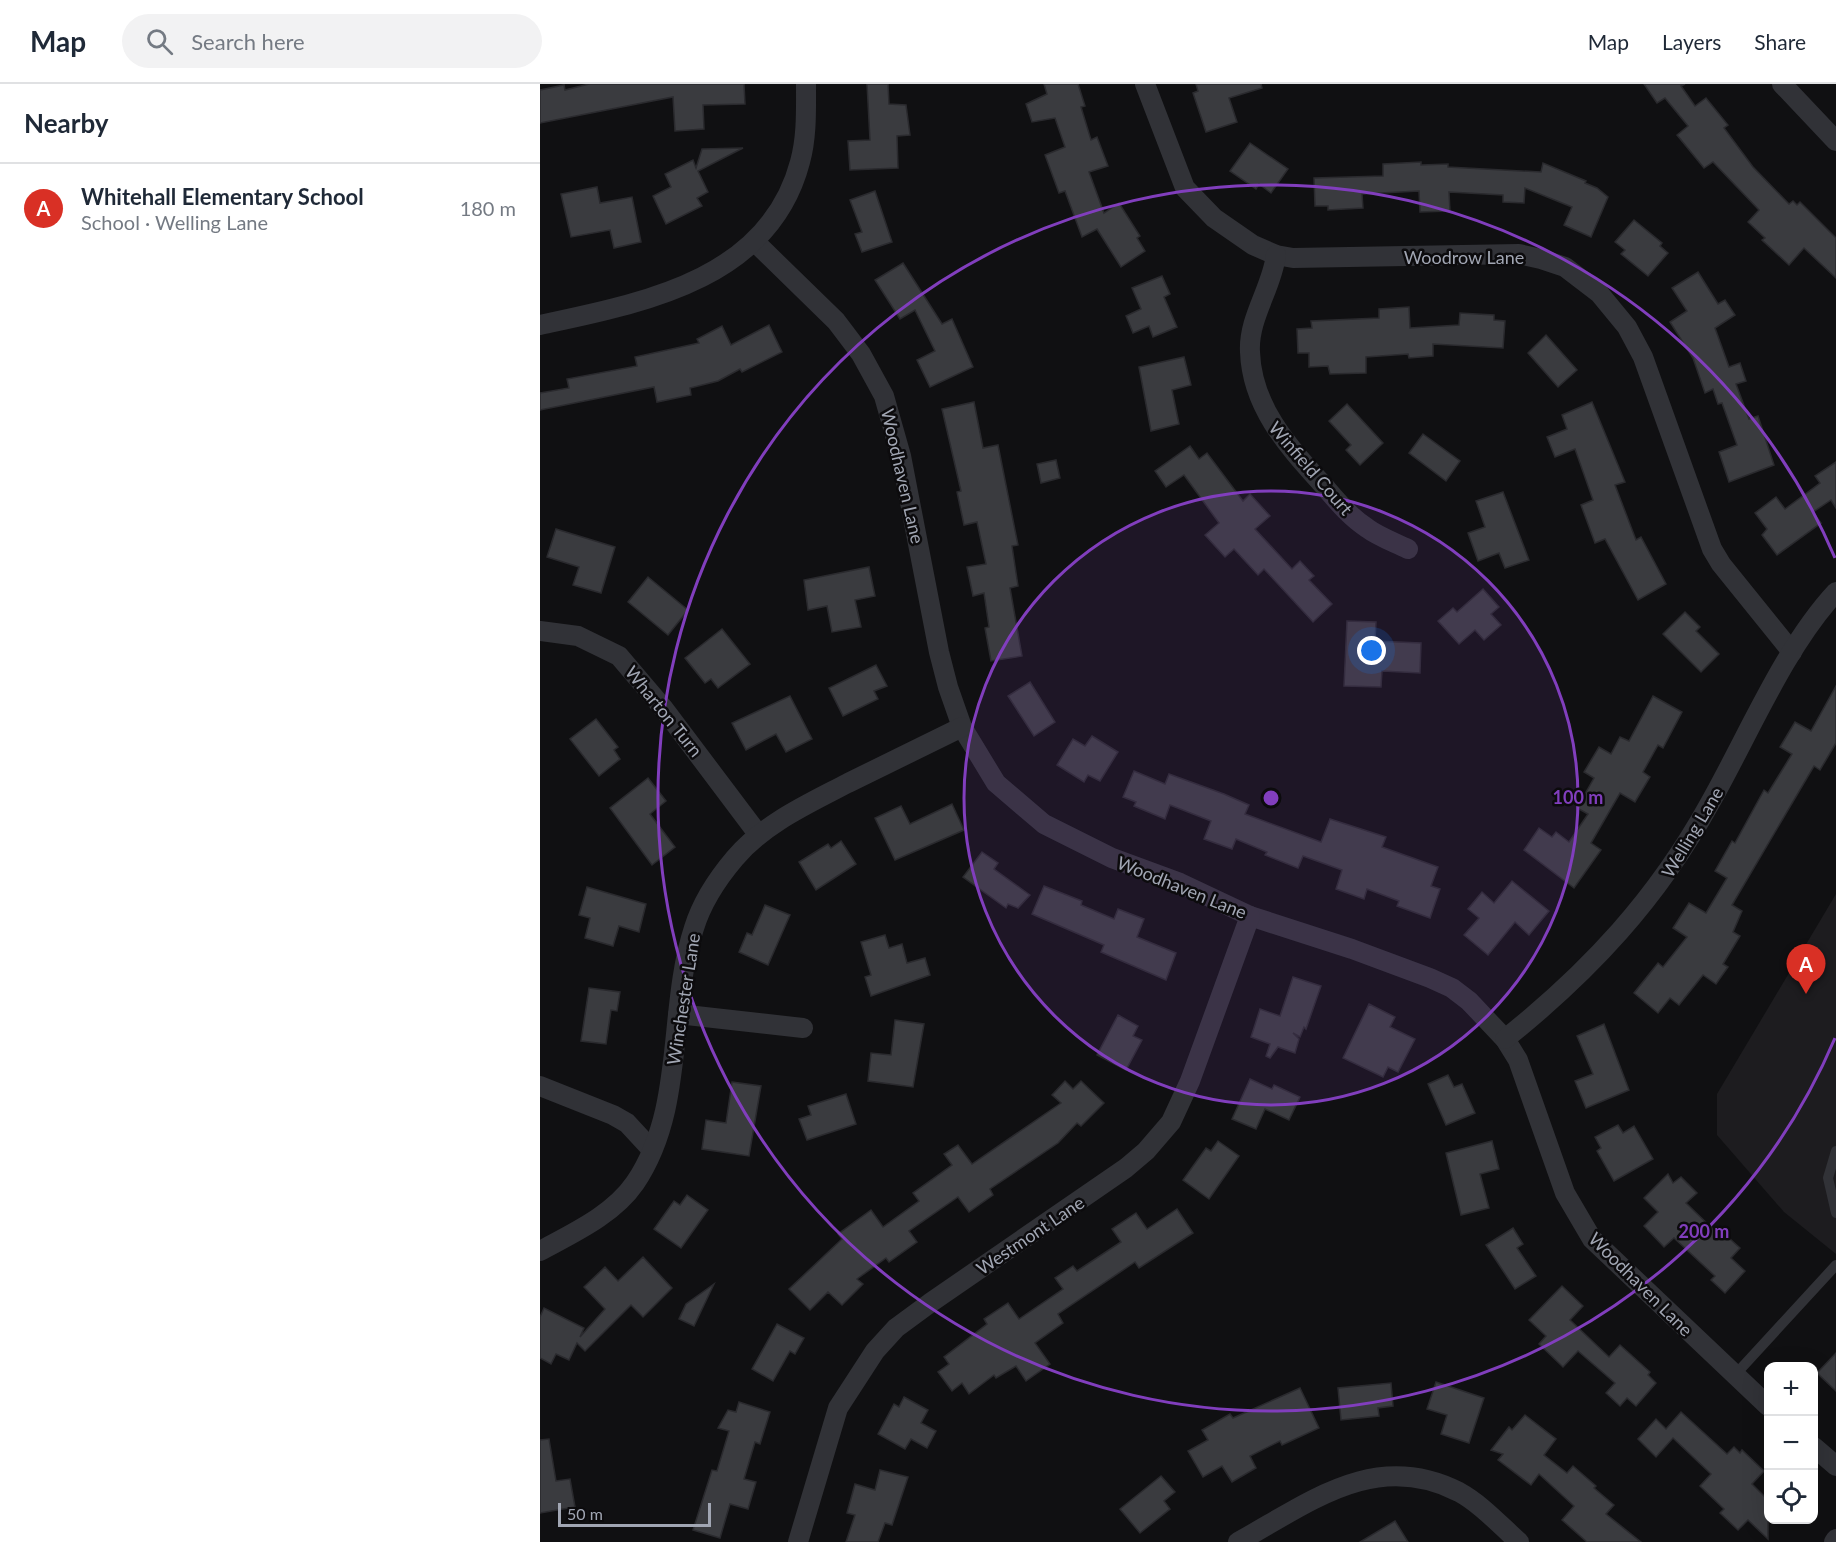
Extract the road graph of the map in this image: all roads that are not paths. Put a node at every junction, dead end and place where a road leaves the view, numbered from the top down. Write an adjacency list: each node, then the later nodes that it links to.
1 (806, 84): 5 (street)
2 (1145, 84): 6 (street, Woodrow Lane)
3 (1782, 84): 4 (street)
4 (1836, 141)
5 (755, 242): 7 (street); 12 (street, Woodhaven Lane)
6 (1276, 255): 8 (street, Winfield Court); 11 (street, Woodrow Lane)
7 (540, 325)
8 (1408, 549)
9 (1836, 592): 11 (street, Welling Lane)
10 (540, 631): 13 (street, Wharton Turn)
11 (1792, 652): 17 (street, Welling Lane)
12 (962, 727): 13 (street, Winchester Lane); 14 (street, Woodhaven Lane)
13 (758, 834): 15 (street, Winchester Lane)
14 (1250, 916): 17 (street, Woodhaven Lane); 28 (street, Westmont Lane)
15 (678, 1014): 16 (street); 19 (street, Winchester Lane)
16 (803, 1028)
17 (1505, 1039): 24 (street, Woodhaven Lane)
18 (540, 1086): 19 (street)
19 (652, 1150): 22 (street, Winchester Lane)
20 (1836, 1151): 21 (lane)
21 (1836, 1213)
22 (540, 1251)
23 (1836, 1265): 24 (lane)
24 (1735, 1375): 25 (street, Woodhaven Lane)
25 (1764, 1402)
26 (1818, 1450): 27 (street)
27 (1836, 1466)
28 (798, 1542)
29 (1238, 1542): 30 (street)
30 (1519, 1542)

